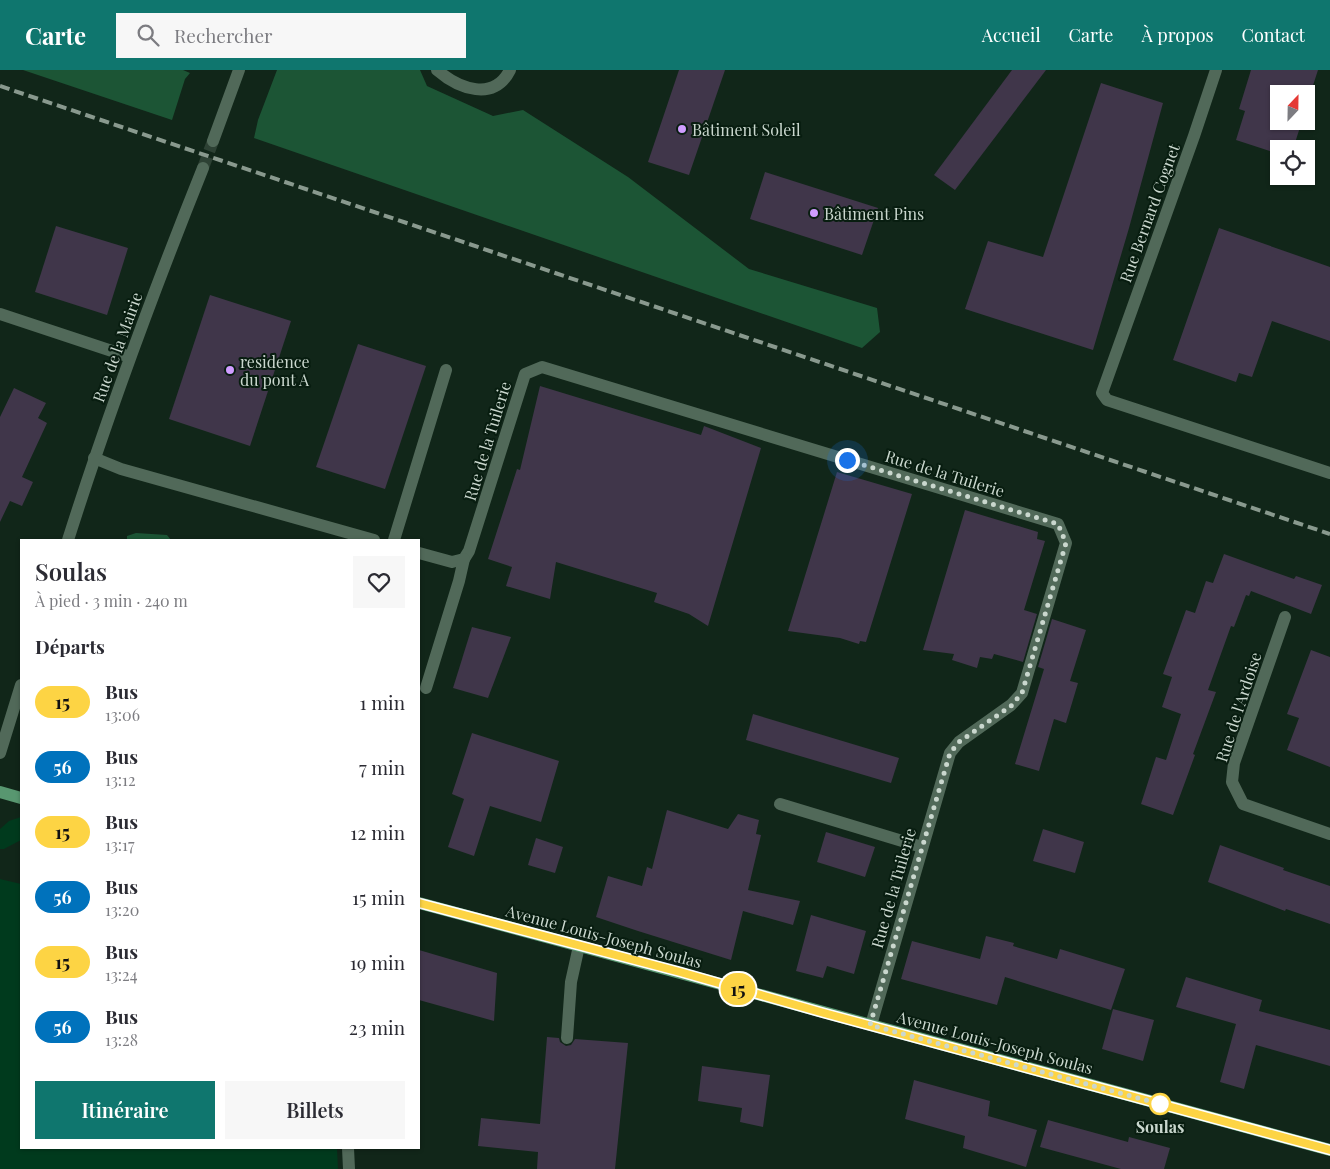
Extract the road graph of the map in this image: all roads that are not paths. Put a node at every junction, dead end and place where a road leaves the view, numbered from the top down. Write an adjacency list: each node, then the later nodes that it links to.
1 (239, 70): 5 (street)
2 (437, 70): 3 (street)
3 (510, 70)
4 (1216, 70): 11 (street, Rue Bernard Cognet)
5 (213, 141)
6 (203, 168): 8 (street, Rue de la Mairie)
7 (0, 314): 8 (street)
8 (130, 357): 10 (street, Rue de la Mairie)
9 (446, 370): 14 (street)
10 (94, 458): 12 (street, Rue de la Mairie); 13 (street)
11 (1330, 473)
12 (68, 539)
13 (370, 539)
14 (394, 539)
15 (420, 553): 16 (street)
16 (464, 559): 19 (street); 25 (street, Rue de la Tuilerie)
17 (1285, 617): 24 (street, Rue de l'Ardoise)
18 (20, 688): 20 (street)
19 (426, 688)
20 (0, 753)
21 (0, 792): 22 (main road)
22 (20, 798)
23 (780, 804): 25 (street)
24 (1330, 834)
25 (922, 847): 28 (street, Rue de la Tuilerie)
26 (420, 903): 27 (main road, Avenue Louis-Joseph Soulas)
27 (579, 946): 28 (main road, Avenue Louis-Joseph Soulas); 29 (street)
28 (870, 1025): 31 (main road, Avenue Louis-Joseph Soulas)
29 (566, 1038)
30 (348, 1149): 32 (street)
31 (1330, 1150)
32 (349, 1169)

